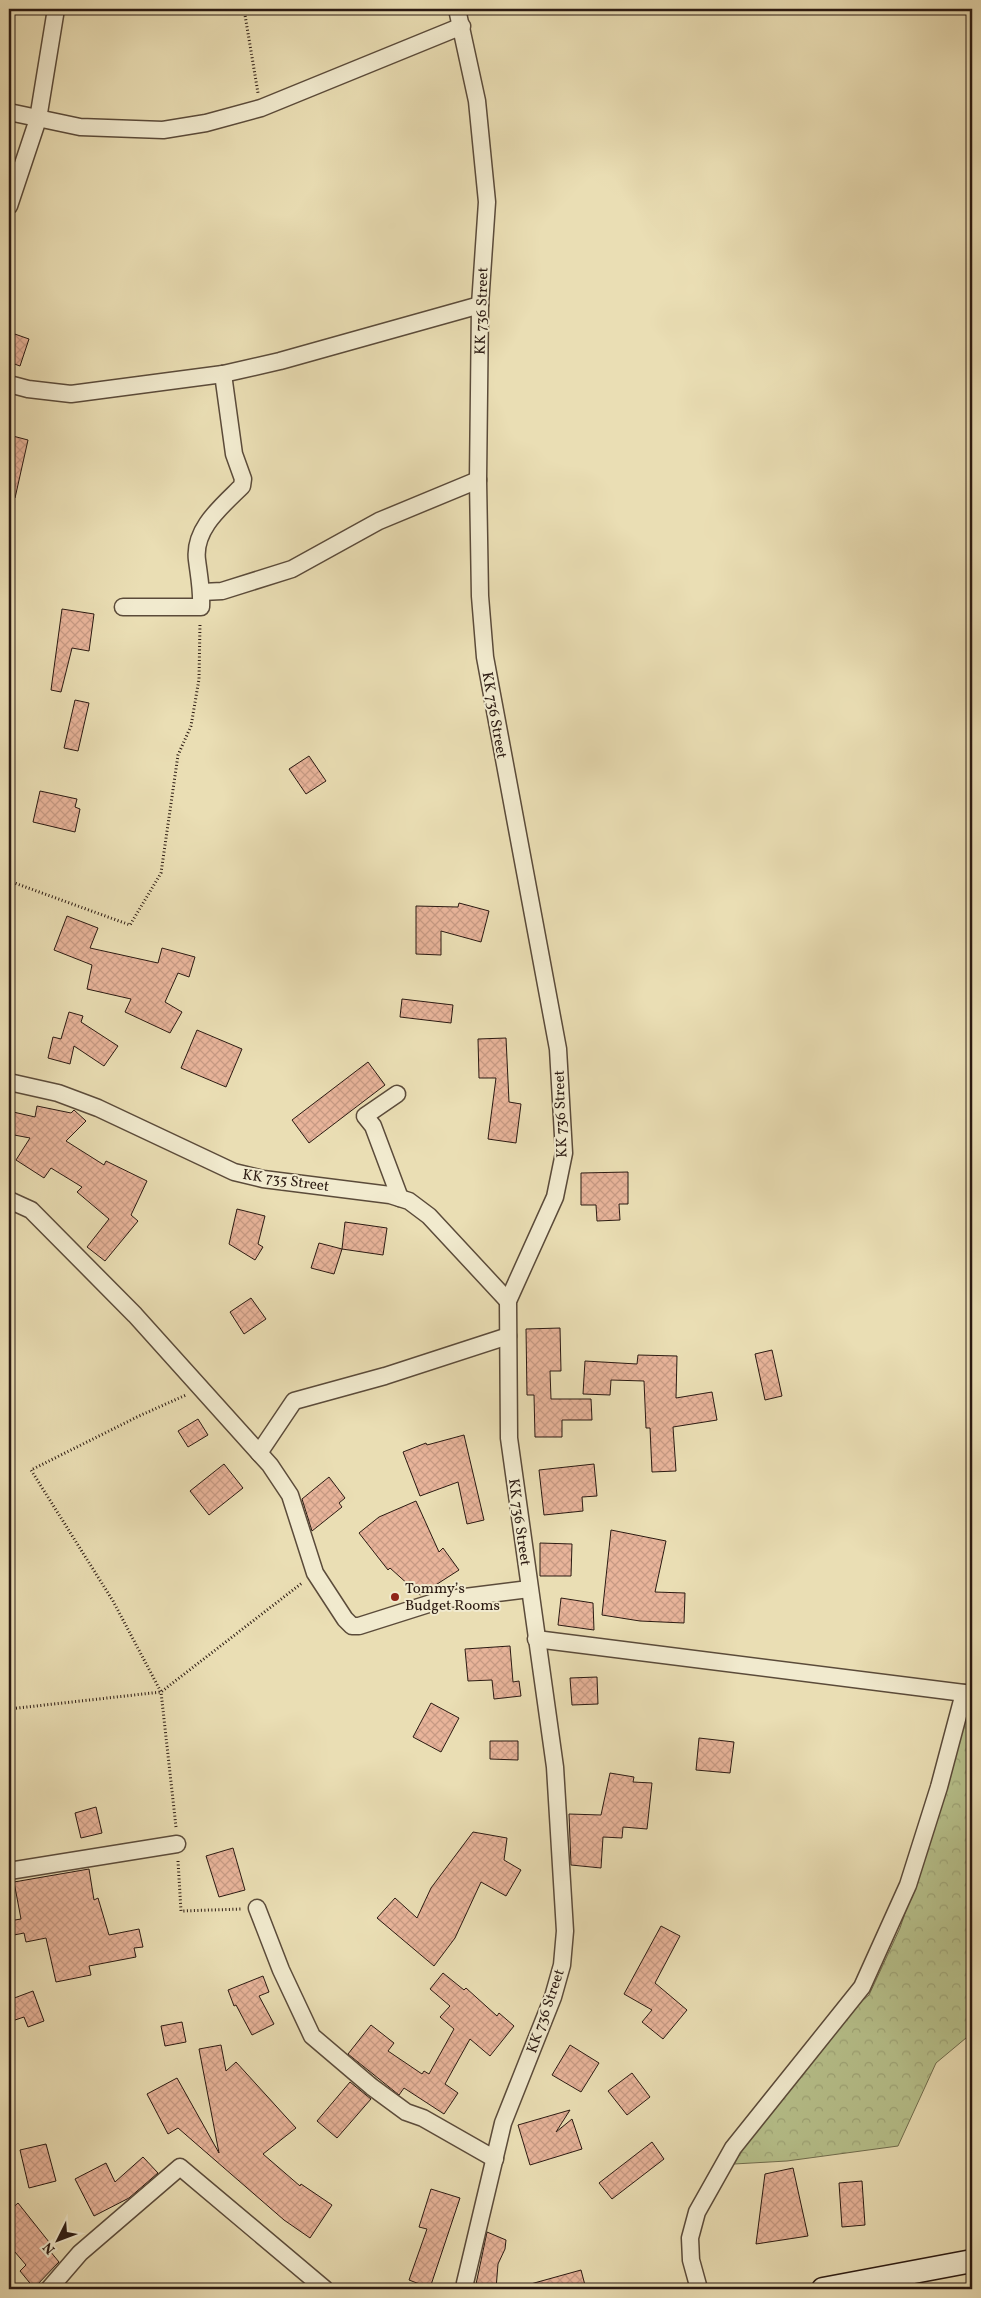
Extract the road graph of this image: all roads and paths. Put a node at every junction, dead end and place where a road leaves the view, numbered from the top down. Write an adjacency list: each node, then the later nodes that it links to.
1 (56, 9): 7 (street)
2 (244, 9): 5 (path)
3 (458, 9): 4 (street, KK 736 Street)
4 (462, 26): 5 (street); 9 (street, KK 736 Street)
5 (261, 108): 7 (street)
6 (9, 112): 7 (street)
7 (38, 119): 8 (street)
8 (9, 206)
9 (480, 305): 10 (street); 12 (street, KK 736 Street)
10 (223, 374): 11 (street); 13 (street)
11 (9, 384)
12 (478, 480): 13 (street); 20 (street, KK 736 Street)
13 (201, 600): 14 (street); 15 (path)
14 (123, 606)
15 (9, 881)
16 (9, 1082): 18 (street, KK 735 Street)
17 (397, 1094): 18 (street)
18 (400, 1198): 20 (street, KK 735 Street)
19 (9, 1200): 22 (street)
20 (508, 1301): 21 (street, KK 736 Street)
21 (508, 1336): 23 (street); 25 (street, KK 736 Street)
22 (201, 1389): 23 (street); 27 (path)
23 (259, 1453): 24 (street)
24 (315, 1573): 25 (street); 27 (path)
25 (529, 1589): 26 (street, KK 736 Street)
26 (536, 1638): 28 (street); 33 (street, KK 736 Street)
27 (161, 1692): 29 (path); 30 (path)
28 (968, 1694): 38 (street)
29 (9, 1709)
30 (177, 1844): 31 (street); 32 (path)
31 (9, 1870)
32 (258, 1908): 33 (street)
33 (495, 2159): 37 (street, KK 736 Street)
34 (972, 2261): 39 (main road)
35 (49, 2289): 36 (street)
36 (325, 2289)
37 (466, 2289)
38 (698, 2289)
39 (823, 2289)

